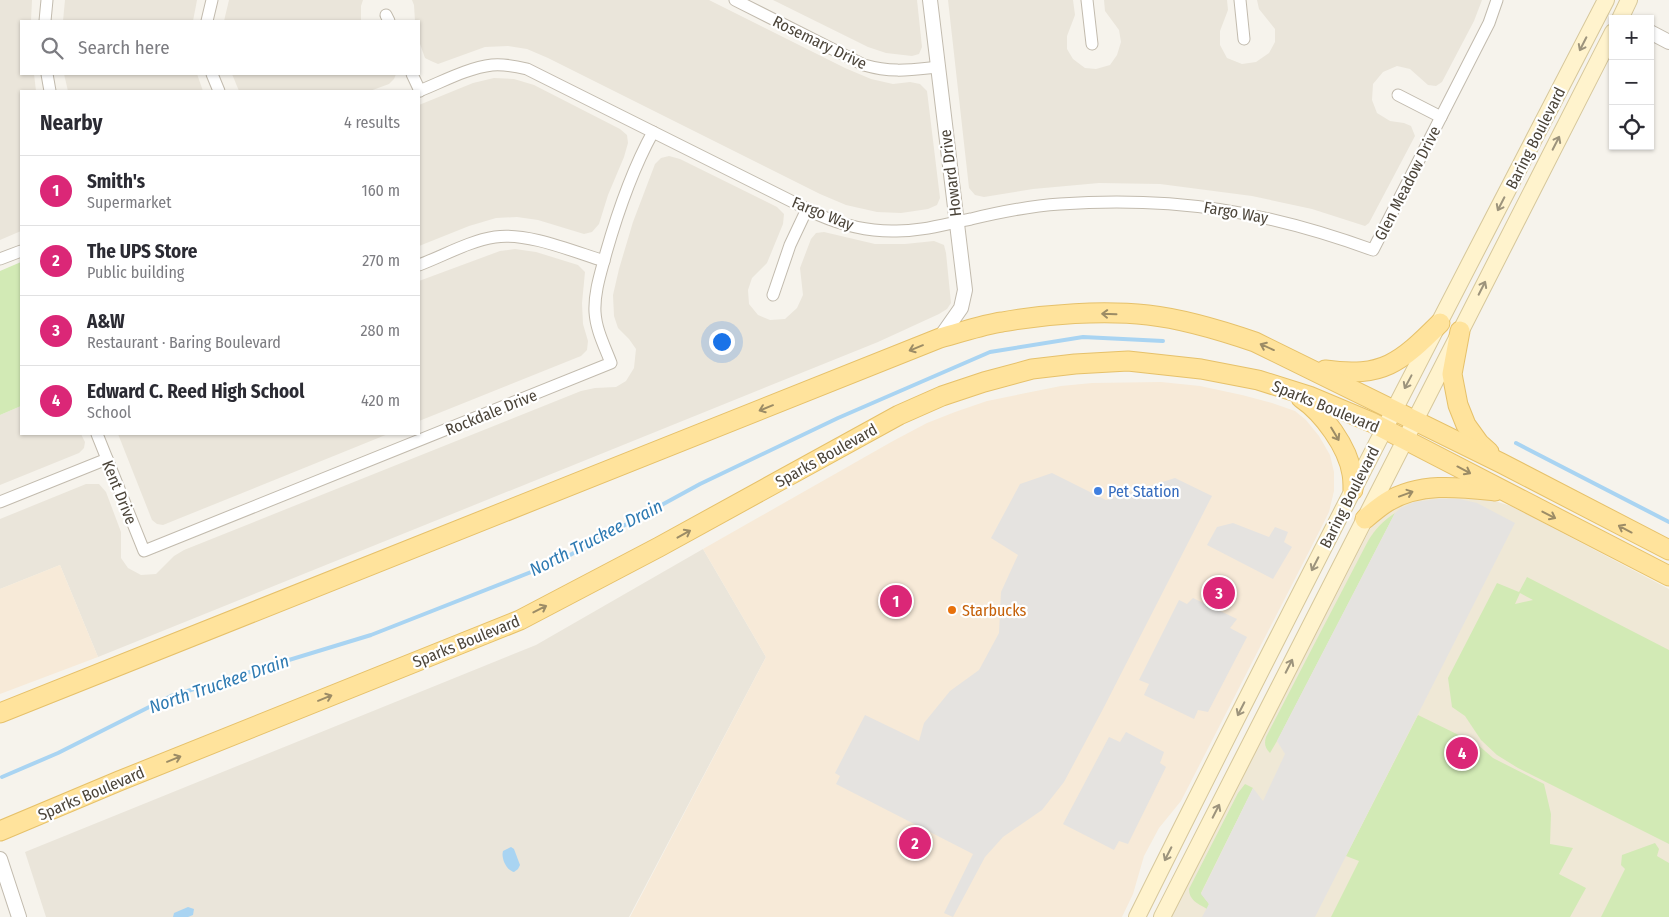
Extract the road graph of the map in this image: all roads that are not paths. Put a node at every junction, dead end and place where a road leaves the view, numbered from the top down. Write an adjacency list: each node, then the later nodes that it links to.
1 (47, 0): 12 (street)
2 (212, 0): 13 (street)
3 (735, 0): 19 (street, Rosemary Drive)
4 (930, 0): 19 (street, Howard Drive)
5 (1087, 0): 18 (street)
6 (1240, 0): 15 (street)
7 (1497, 0): 28 (street, Glen Meadow Drive)
8 (1605, 0): 10 (street); 38 (main road, Baring Boulevard, one-way to 38)
9 (1629, 0): 11 (main road)
10 (1620, 15)
11 (1624, 15)
12 (45, 20)
13 (207, 20)
14 (1654, 34): 17 (street)
15 (1244, 39)
16 (1609, 40): 39 (main road, Baring Boulevard, one-way to 16)
17 (1669, 42)
18 (1092, 44)
19 (938, 67): 31 (street, Howard Drive)
20 (47, 75): 23 (street)
21 (212, 75): 24 (street)
22 (412, 75): 25 (street)
23 (50, 90)
24 (219, 90)
25 (419, 90)
26 (420, 91): 29 (street, Fargo Way)
27 (1398, 95): 28 (street, Glen Meadow Drive)
28 (1441, 117): 32 (street, Glen Meadow Drive)
29 (653, 132): 30 (street, Fargo Way); 35 (street, Rockdale Drive)
30 (807, 209): 31 (street, Fargo Way); 37 (street)
31 (956, 222): 32 (street, Fargo Way); 40 (street, Howard Drive)
32 (1373, 250)
33 (20, 251): 34 (street)
34 (0, 259)
35 (604, 260): 36 (street); 55 (street, Rockdale Drive)
36 (420, 265)
37 (773, 296)
38 (1440, 323): 41 (main road); 43 (main road, Baring Boulevard, one-way to 43)
39 (1460, 331): 44 (main road, Baring Boulevard); 49 (main road)
40 (940, 338): 41 (main road, Sparks Boulevard, one-way to 40); 57 (main road, Sparks Boulevard, one-way to 57)
41 (1311, 368): 43 (main road, Sparks Boulevard)
42 (1287, 389): 45 (main road, Sparks Boulevard); 50 (main road, one-way to 50); 58 (main road, Sparks Boulevard, one-way to 42)
43 (1394, 409): 44 (main road, Sparks Boulevard); 45 (main road, Baring Boulevard)
44 (1415, 420): 47 (main road, Baring Boulevard); 49 (main road, Sparks Boulevard)
45 (1383, 429): 47 (main road, Sparks Boulevard); 50 (main road, Baring Boulevard)
46 (97, 435): 48 (street, Kent Drive)
47 (1405, 440): 51 (main road, Sparks Boulevard, one-way to 51); 53 (main road, Baring Boulevard)
48 (107, 459): 52 (street); 55 (street, Kent Drive)
49 (1501, 463): 54 (main road, Sparks Boulevard, one-way to 49)
50 (1353, 490): 61 (main road, Baring Boulevard, one-way to 61)
51 (1506, 492): 53 (main road, one-way to 51); 56 (main road, Sparks Boulevard, one-way to 56)
52 (0, 502)
53 (1365, 518): 62 (main road, Baring Boulevard, one-way to 53)
54 (1669, 550)
55 (144, 551)
56 (1669, 576)
57 (0, 713)
58 (0, 831)
59 (0, 859): 60 (street)
60 (19, 917)
61 (1136, 917)
62 (1162, 917)

